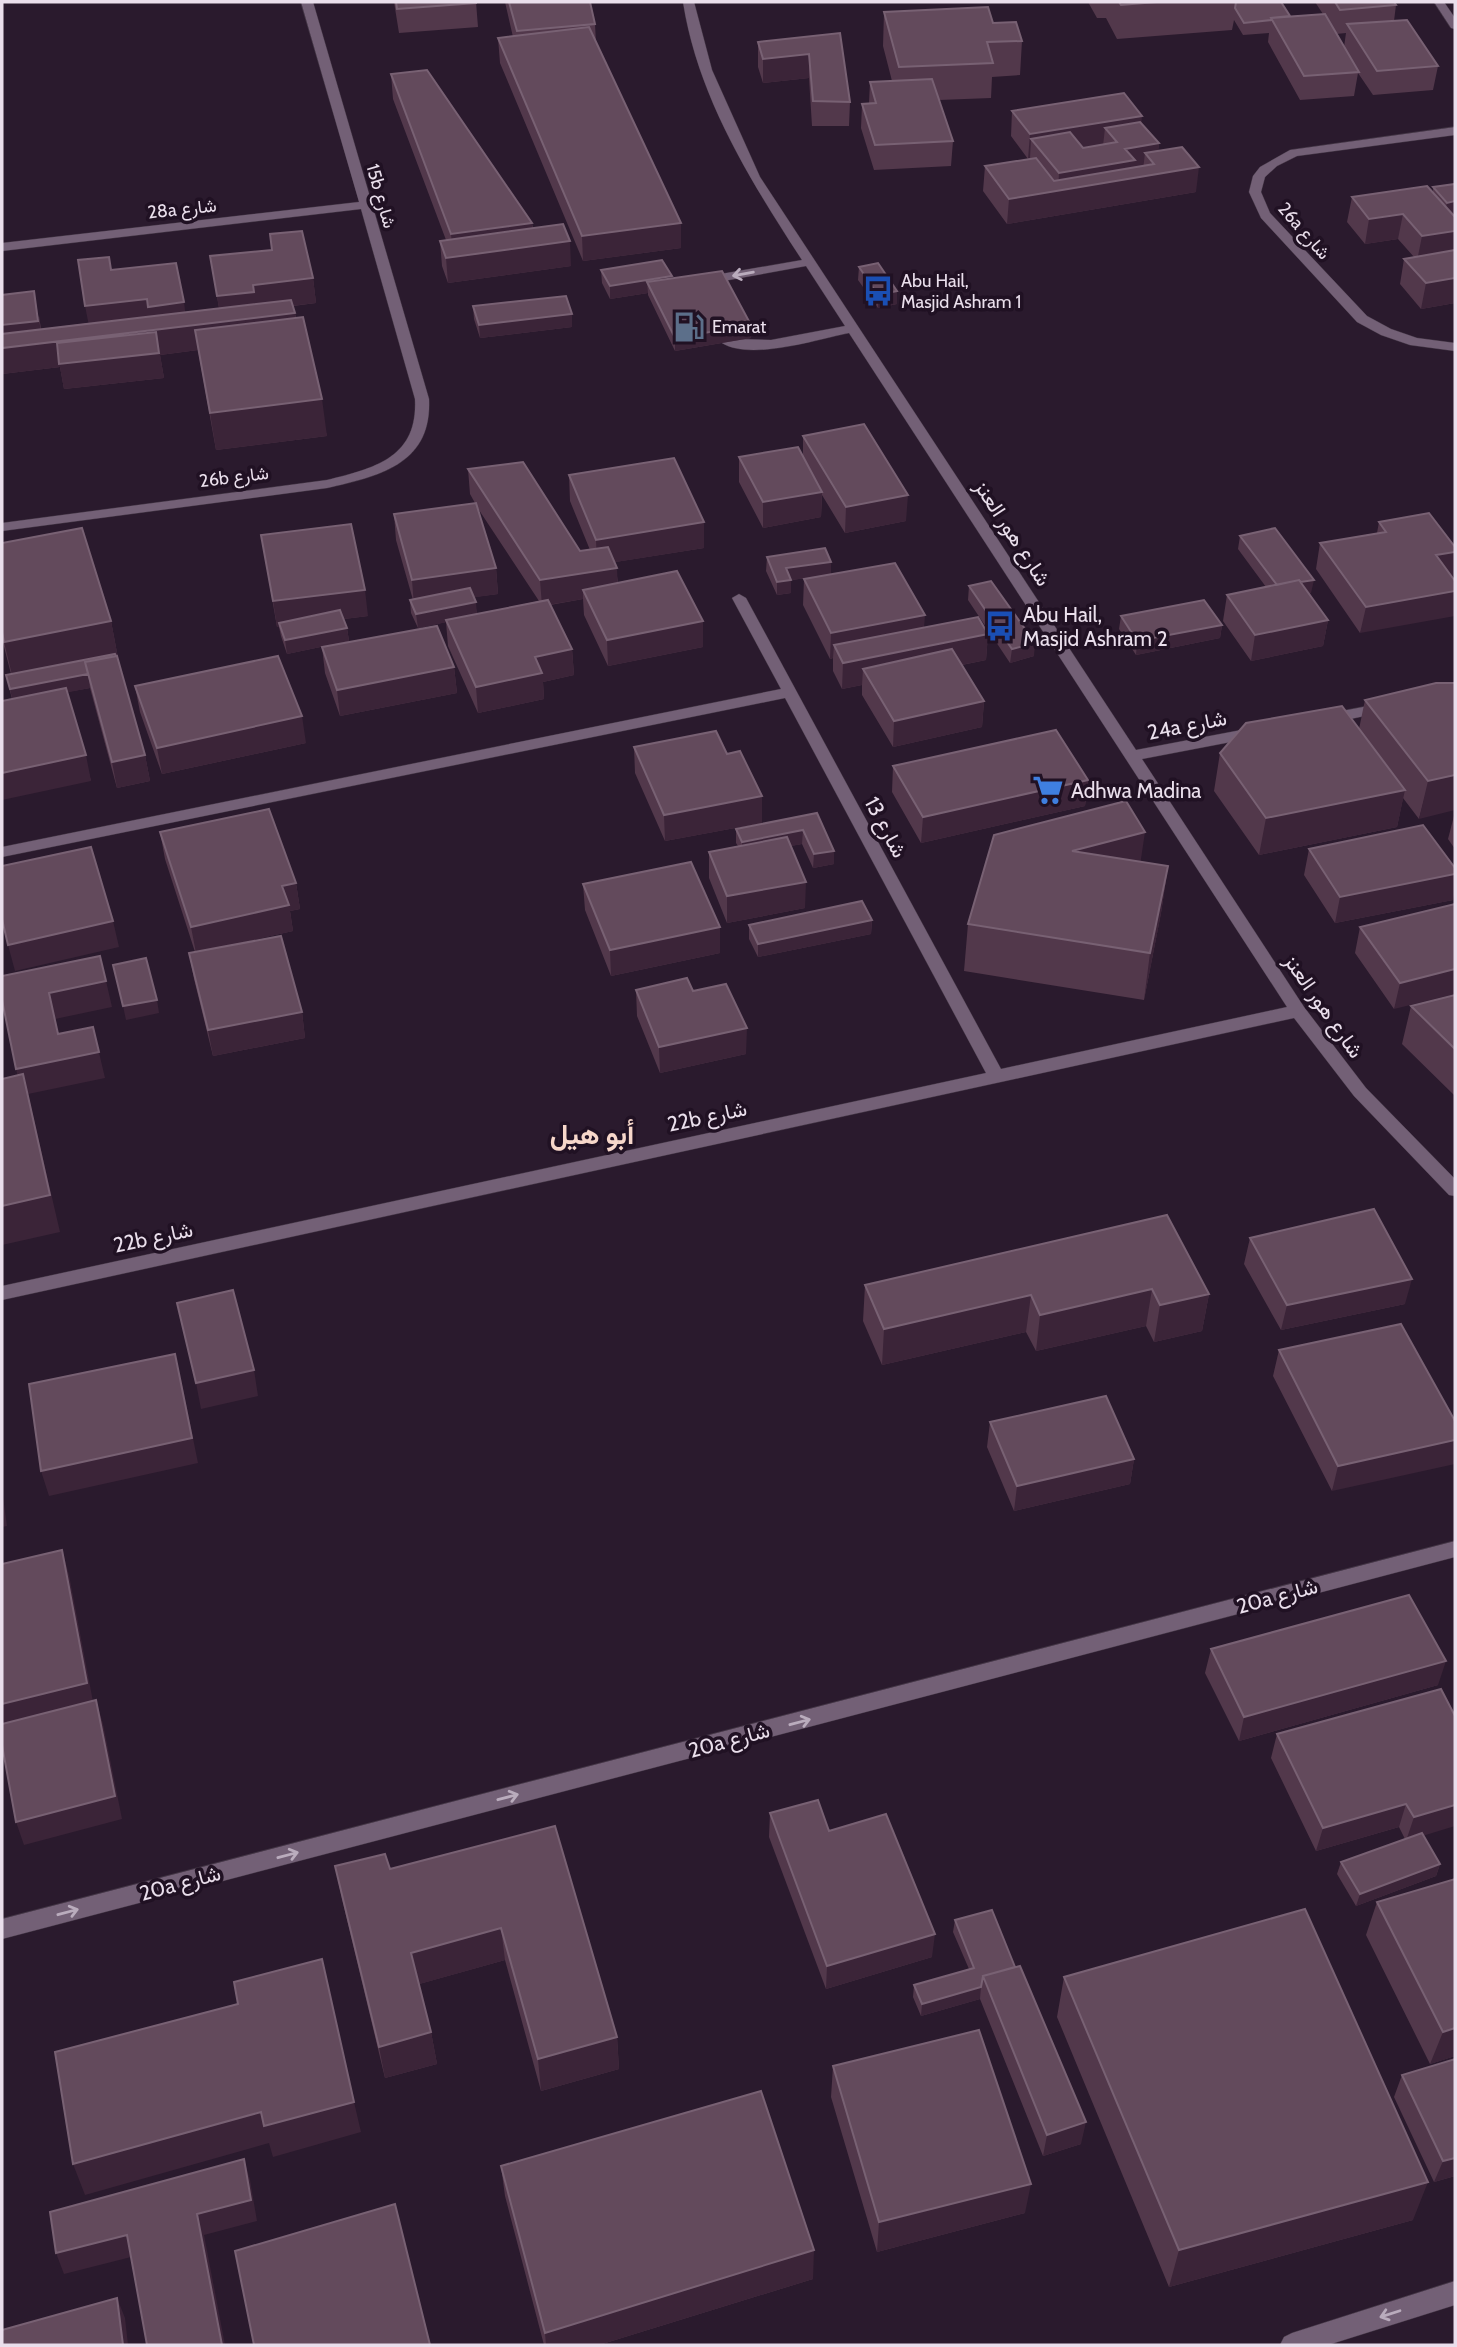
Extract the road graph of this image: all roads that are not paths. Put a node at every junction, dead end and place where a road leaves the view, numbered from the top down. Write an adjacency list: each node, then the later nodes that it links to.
1 (307, 2): 6 (street, 15b شارع)
2 (688, 2): 8 (street, شارع هور العنز)
3 (1439, 2): 4 (street)
4 (1455, 26)
5 (1455, 131): 12 (street, 26a شارع)
6 (366, 205): 7 (street, 28a شارع); 13 (street, 15b شارع)
7 (2, 247)
8 (810, 262): 9 (street, one-way to 9); 11 (street, شارع هور العنز)
9 (697, 295)
10 (707, 313): 11 (street)
11 (853, 328): 20 (street, شارع هور العنز)
12 (1455, 347)
13 (422, 399): 14 (street, 26b شارع)
14 (2, 527)
15 (739, 598): 16 (street, شارع 13)
16 (789, 692): 21 (street); 23 (street, شارع 13)
17 (1405, 704): 18 (street)
18 (1304, 723)
19 (1278, 728): 20 (street, 24a شارع)
20 (1133, 757): 22 (street, شارع هور العنز)
21 (2, 852)
22 (1298, 1011): 23 (street, 22b شارع); 24 (street, شارع هور العنز)
23 (997, 1077): 25 (street, 22b شارع)
24 (1455, 1190)
25 (2, 1293)
26 (1455, 1549): 27 (street, 20a شارع, one-way to 26)
27 (2, 1929)
28 (1455, 2293): 29 (street, one-way to 29)
29 (1292, 2345)

